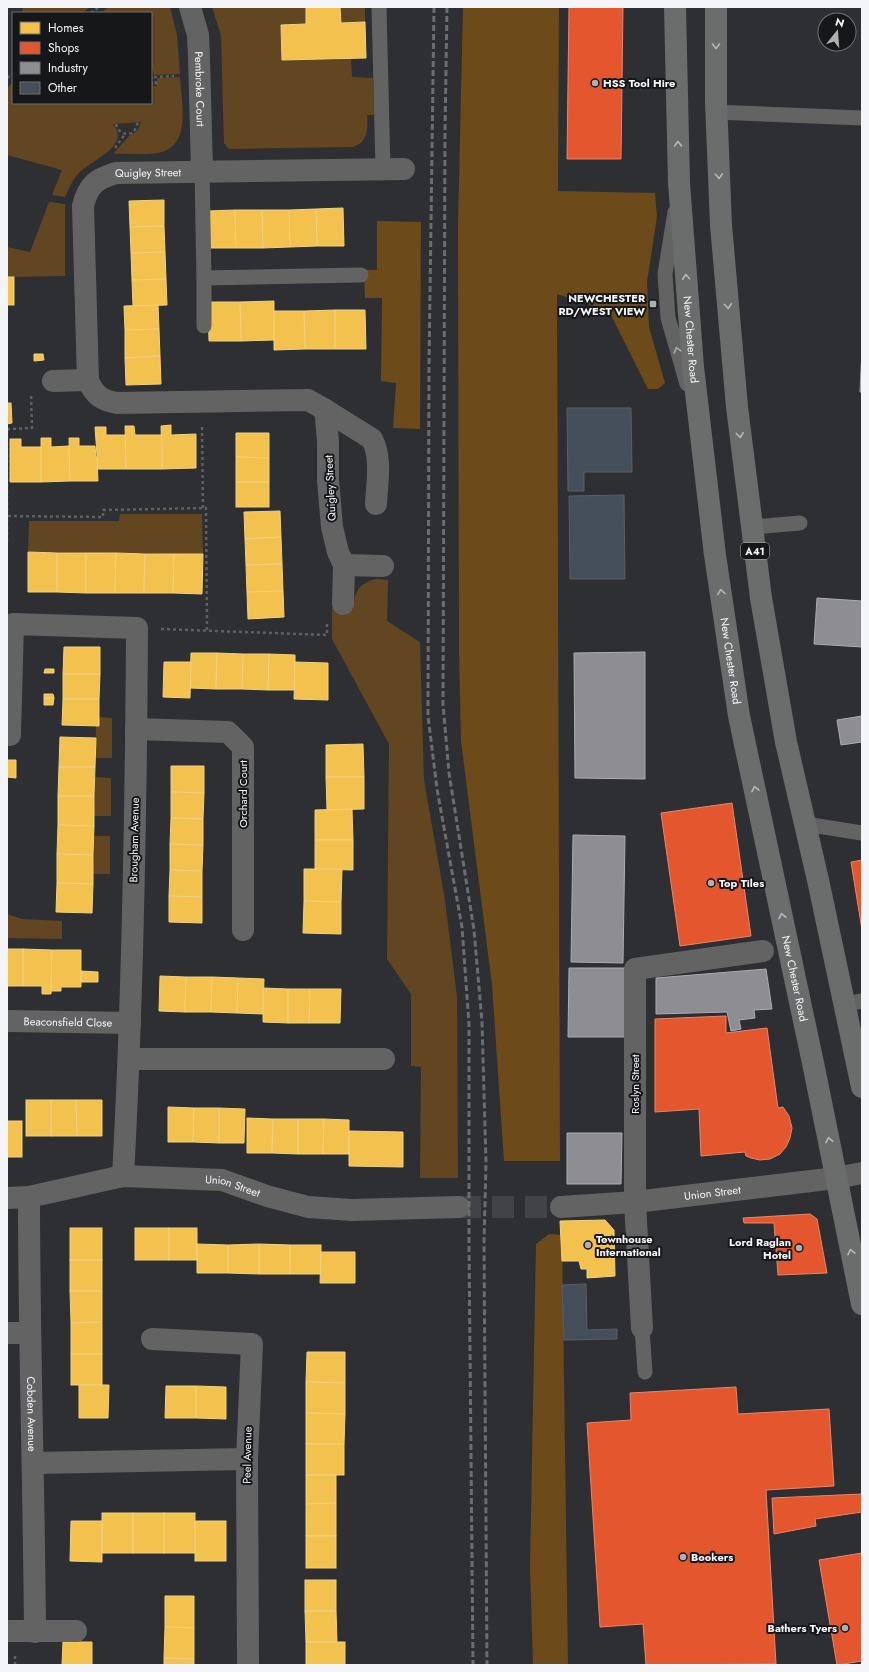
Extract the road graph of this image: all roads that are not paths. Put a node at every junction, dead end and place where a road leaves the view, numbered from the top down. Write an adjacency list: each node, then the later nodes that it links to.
1 (190, 7): 8 (street, Pembroke Court)
2 (379, 7): 7 (lane)
3 (675, 7): 36 (highway, New Chester Road, one-way to 3)
4 (716, 7): 5 (highway, A41, one-way to 5)
5 (716, 112): 6 (lane); 17 (highway, A41, one-way to 17)
6 (862, 118)
7 (394, 169): 8 (street, Quigley Street)
8 (202, 171): 10 (lane); 12 (street, Quigley Street)
9 (361, 275): 10 (lane)
10 (204, 278): 11 (lane)
11 (204, 326)
12 (88, 380): 13 (street); 14 (street)
13 (53, 381)
14 (324, 409): 15 (street); 18 (street, Quigley Street)
15 (376, 504)
16 (800, 523): 17 (lane)
17 (752, 527): 24 (highway, A41)
18 (344, 565): 19 (street); 20 (street, Quigley Street)
19 (383, 566)
20 (343, 604)
21 (10, 619): 22 (street, Brougham Avenue); 23 (street)
22 (136, 729): 26 (street, Orchard Court); 30 (street, Brougham Avenue)
23 (10, 735)
24 (805, 824): 25 (lane); 28 (highway, A41)
25 (862, 833)
26 (243, 930)
27 (763, 951): 39 (street, Roslyn Street)
28 (854, 1002): 33 (highway, A41)
29 (7, 1021): 30 (street, Beaconsfield Close)
30 (130, 1023): 31 (street, Brougham Avenue)
31 (129, 1059): 32 (street); 35 (street, Brougham Avenue)
32 (384, 1059)
33 (862, 1086)
34 (862, 1172): 36 (street, Union Street)
35 (123, 1176): 37 (street, Union Street); 40 (street, Union Street)
36 (836, 1178): 39 (street, Union Street); 42 (highway, New Chester Road, one-way to 36)
37 (29, 1197): 38 (street, Union Street); 45 (street, Cobden Avenue)
38 (7, 1198)
39 (635, 1202): 41 (street, Union Street); 43 (street, Roslyn Street)
40 (459, 1207)
41 (561, 1207)
42 (862, 1304)
43 (642, 1328): 47 (lane)
44 (7, 1333): 45 (street)
45 (29, 1333): 49 (street, Cobden Avenue)
46 (152, 1339): 48 (street, Peel Avenue)
47 (645, 1372)
48 (246, 1459): 49 (street); 53 (street, Peel Avenue)
49 (34, 1463): 52 (street, Cobden Avenue)
50 (7, 1631): 52 (street)
51 (76, 1631): 52 (street)
52 (35, 1632)
53 (248, 1665)

